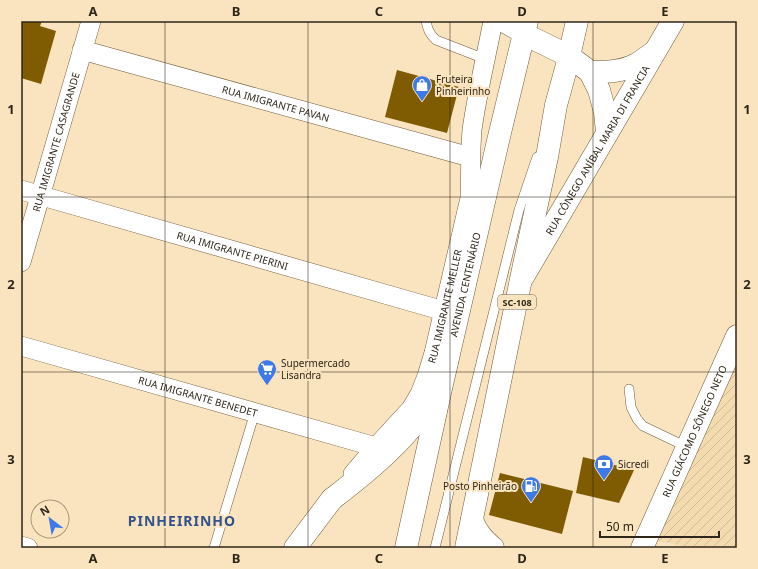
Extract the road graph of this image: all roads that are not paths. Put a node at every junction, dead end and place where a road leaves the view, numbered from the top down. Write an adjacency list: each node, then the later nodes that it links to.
1 (91, 21): 8 (street, RUA IMIGRANTE CASAGRANDE)
2 (426, 21): 11 (lane)
3 (492, 21): 11 (street, RUA IMIGRANTE MELLER)
4 (500, 21): 7 (street)
5 (577, 21): 10 (main road, SC-108)
6 (673, 21): 9 (main road, RUA CÔNEGO ANÍBAL MARIA DI FRANCIA)
7 (526, 28): 10 (main road); 24 (main road, AVENIDA CENTENÁRIO)
8 (82, 50): 15 (street, RUA IMIGRANTE PAVAN); 17 (street, RUA IMIGRANTE CASAGRANDE)
9 (655, 51): 12 (main road); 14 (main road, RUA CÔNEGO ANÍBAL MARIA DI FRANCIA)
10 (569, 56): 12 (main road); 13 (main road, SC-108)
11 (485, 58): 15 (street, RUA IMIGRANTE MELLER)
12 (590, 72): 14 (main road)
13 (556, 105): 19 (main road, SC-108); 35 (lane)
14 (607, 132): 19 (main road, RUA CÔNEGO ANÍBAL MARIA DI FRANCIA)
15 (470, 156): 20 (street, RUA IMIGRANTE MELLER)
16 (21, 190): 17 (street, RUA IMIGRANTE PIERINI)
17 (40, 196): 18 (street, RUA IMIGRANTE CASAGRANDE); 20 (street, RUA IMIGRANTE PIERINI)
18 (21, 262)
19 (521, 279): 29 (main road, SC-108)
20 (444, 311): 27 (street, RUA IMIGRANTE MELLER)
21 (737, 336): 26 (main road, RUA GIÁCOMO SÔNEGO NETO)
22 (21, 346): 25 (street, RUA IMIGRANTE BENEDET)
23 (630, 389): 26 (lane)
24 (440, 393): 28 (main road); 34 (main road, AVENIDA CENTENÁRIO)
25 (255, 412): 27 (street, RUA IMIGRANTE BENEDET); 32 (lane)
26 (687, 446): 38 (main road, RUA GIÁCOMO SÔNEGO NETO)
27 (376, 447): 28 (street, RUA IMIGRANTE MELLER)
28 (332, 500): 33 (main road, RUA IMIGRANTE MELLER)
29 (472, 520): 36 (main road, SC-108); 37 (main road)
30 (21, 546): 31 (street)
31 (28, 548)
32 (214, 548)
33 (295, 548)
34 (406, 548)
35 (435, 548)
36 (466, 548)
37 (493, 548)
38 (642, 548)

